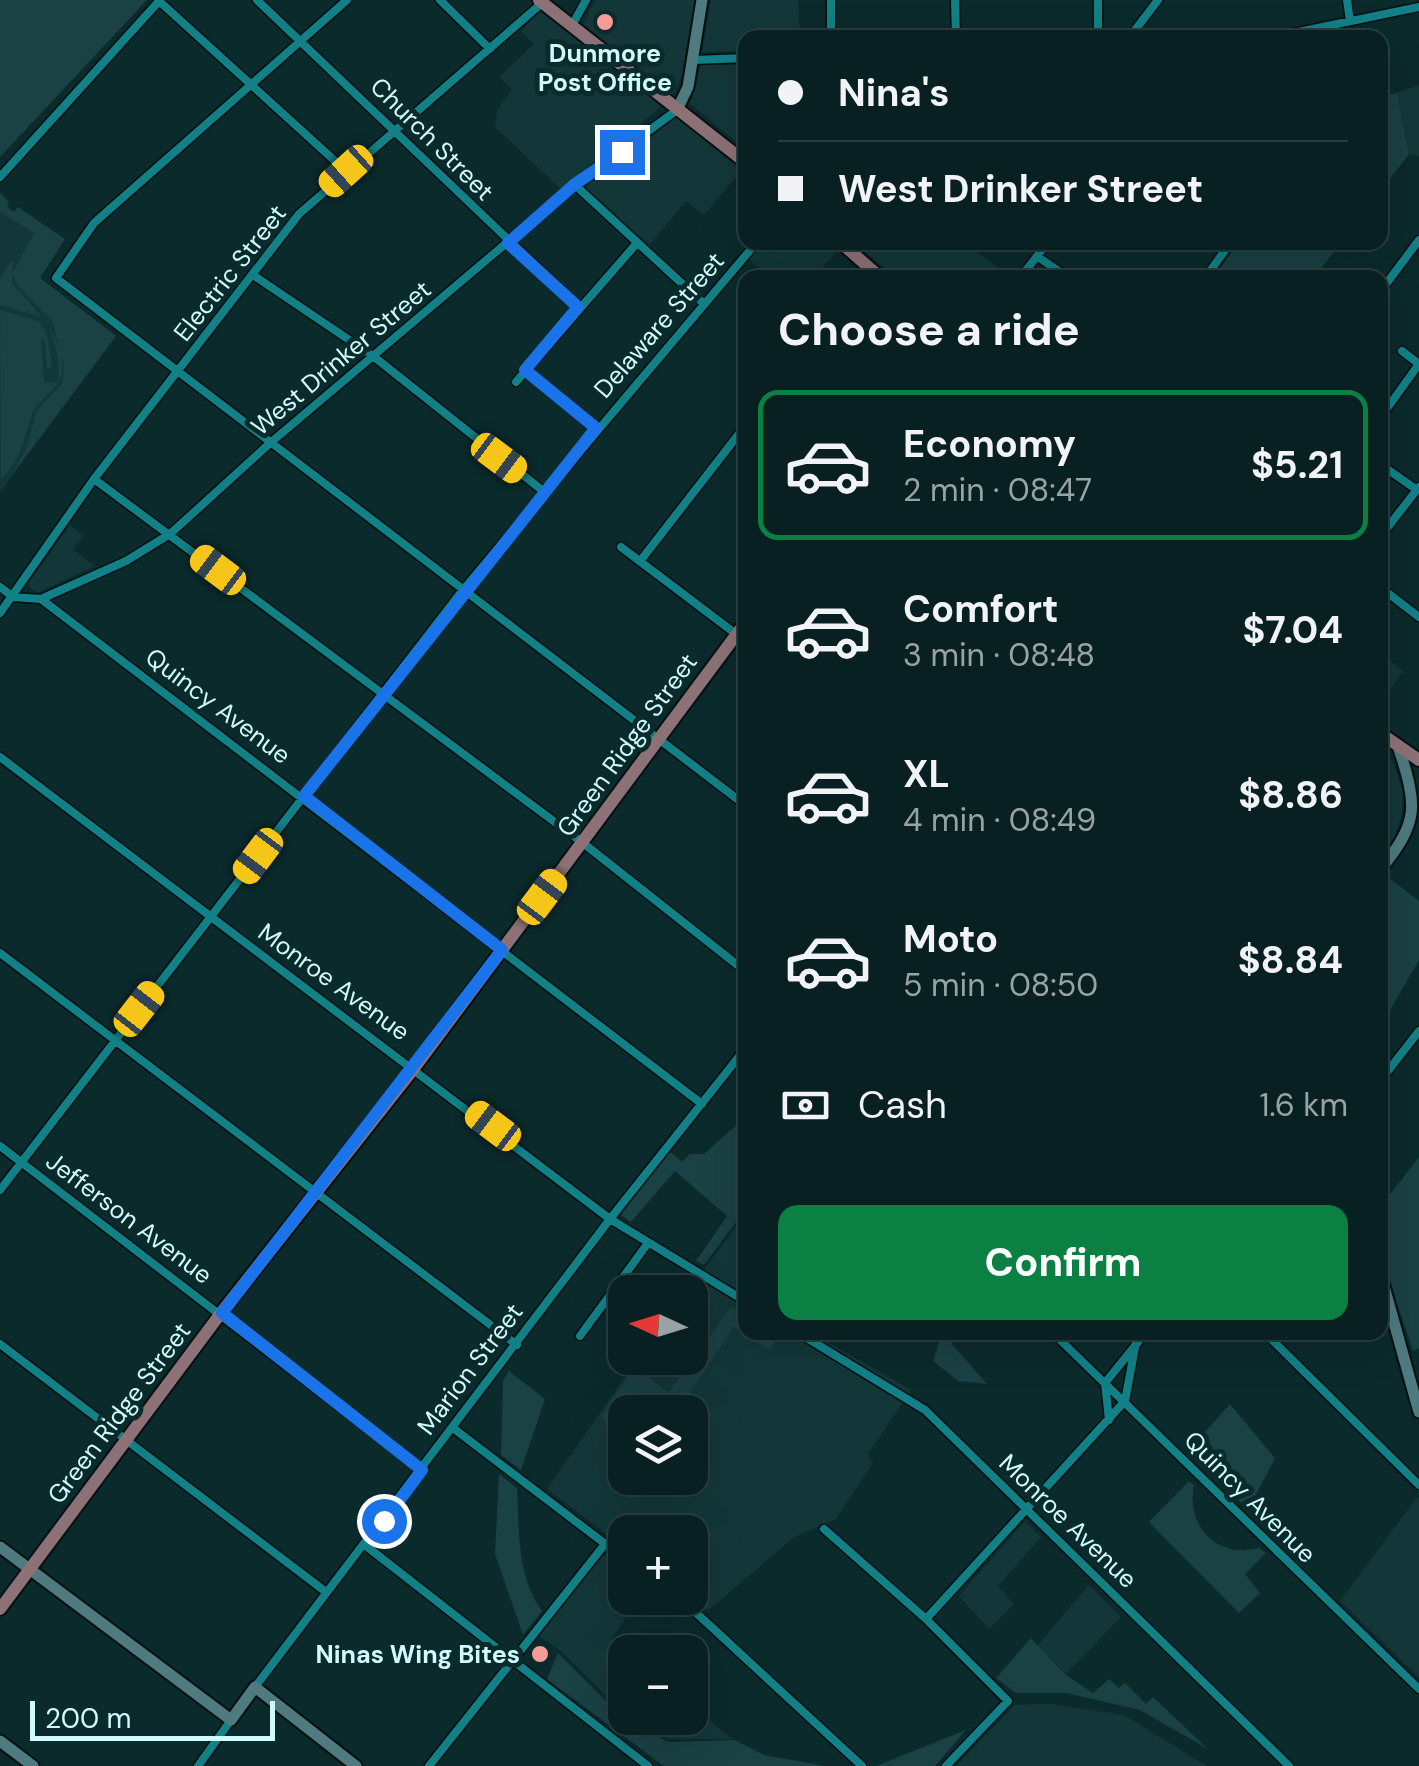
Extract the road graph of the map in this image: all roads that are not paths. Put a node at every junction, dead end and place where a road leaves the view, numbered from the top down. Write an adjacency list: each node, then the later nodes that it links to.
1 (257, 0): 21 (street, Church Street)
2 (347, 0): 21 (street)
3 (440, 0): 22 (street)
4 (586, 0): 15 (street)
5 (702, 0): 24 (main road)
6 (831, 0): 16 (street)
7 (955, 0): 17 (street)
8 (1098, 0): 18 (street)
9 (1158, 0): 19 (street)
10 (1348, 0): 14 (street)
11 (160, 1): 25 (street); 30 (street)
12 (541, 2): 15 (main road); 22 (street, Electric Street)
13 (1419, 7): 14 (street)
14 (1350, 21): 20 (street)
15 (571, 27): 26 (main road)
16 (830, 30)
17 (956, 30)
18 (1098, 30)
19 (1135, 30)
20 (1307, 30)
21 (299, 40): 25 (street); 27 (street, Church Street)
22 (490, 49): 27 (street, Electric Street)
23 (738, 58): 24 (street)
24 (694, 60): 26 (main road)
25 (250, 85): 29 (street); 48 (street)
26 (677, 110): 28 (main road); 31 (street, West Drinker Street)
27 (394, 128): 29 (street, Electric Street); 33 (street, Church Street)
28 (738, 157)
29 (346, 171): 40 (street, Electric Street)
30 (0, 177)
31 (575, 184): 33 (street, West Drinker Street); 34 (street)
32 (1419, 240): 41 (street)
33 (508, 243): 43 (street, Church Street); 45 (street, West Drinker Street)
34 (637, 244): 42 (street); 43 (street)
35 (750, 250): 42 (street, Delaware Street)
36 (1043, 250): 37 (street)
37 (1038, 257): 38 (street); 39 (street)
38 (1027, 270)
39 (1057, 270)
40 (253, 275): 45 (street); 48 (street, Electric Street)
41 (1388, 281)
42 (702, 302): 51 (street, Delaware Street)
43 (578, 307): 47 (street)
44 (1402, 352): 46 (street)
45 (373, 356): 53 (street, West Drinker Street); 57 (street)
46 (1419, 364): 50 (street)
47 (525, 370): 49 (street); 51 (street)
48 (178, 374): 53 (street); 55 (street, Electric Street)
49 (516, 382)
50 (1388, 407)
51 (596, 428): 57 (street, Delaware Street)
52 (738, 435): 61 (street)
53 (269, 444): 59 (street, West Drinker Street); 63 (street)
54 (1388, 469): 56 (street)
55 (94, 479): 59 (street); 65 (street, Electric Street)
56 (1418, 489): 58 (street)
57 (543, 491): 63 (street, Delaware Street)
58 (1388, 527)
59 (170, 534): 66 (street, West Drinker Street); 71 (street)
60 (621, 548): 61 (street)
61 (640, 560): 69 (street)
62 (0, 587): 65 (street)
63 (462, 591): 71 (street, Delaware Street); 72 (street)
64 (1388, 593): 68 (street)
65 (13, 597): 66 (street, West Drinker Street); 67 (street, Electric Street)
66 (41, 599): 77 (street, Quincy Avenue)
67 (0, 613)
68 (1419, 617)
69 (738, 626)
70 (738, 632): 72 (main road, Green Ridge Street)
71 (382, 695): 77 (street, Delaware Street); 81 (street)
72 (658, 739): 78 (street); 81 (main road, Green Ridge Street)
73 (1388, 739): 74 (main road)
74 (1398, 746): 76 (main road); 80 (main road)
75 (0, 757): 83 (street, Monroe Avenue)
76 (1419, 760)
77 (304, 796): 83 (street, Delaware Street); 84 (street, Quincy Avenue)
78 (738, 800)
79 (1419, 825): 80 (main road)
80 (1410, 837): 82 (main road)
81 (583, 844): 84 (main road, Green Ridge Street); 86 (street)
82 (1388, 861)
83 (212, 917): 88 (street, Delaware Street); 90 (street, Monroe Avenue)
84 (502, 950): 90 (main road, Green Ridge Street); 92 (street, Quincy Avenue)
85 (0, 953): 88 (street)
86 (738, 966)
87 (1419, 1031): 91 (street)
88 (115, 1040): 94 (street, Delaware Street); 96 (street)
89 (738, 1058): 92 (street, Marion Street)
90 (415, 1067): 96 (main road, Green Ridge Street); 97 (street, Monroe Avenue)
91 (1388, 1071)
92 (702, 1104): 97 (street, Marion Street)
93 (0, 1146): 94 (street, Jefferson Avenue)
94 (21, 1162): 95 (street, Delaware Street); 101 (street, Jefferson Avenue)
95 (0, 1190)
96 (318, 1192): 101 (main road, Green Ridge Street); 108 (street)
97 (610, 1218): 98 (street, Monroe Avenue); 108 (street, Marion Street)
98 (648, 1243): 99 (street, Monroe Avenue); 102 (street)
99 (738, 1298)
100 (1388, 1301): 111 (main road)
101 (222, 1313): 114 (main road, Green Ridge Street); 115 (street, Jefferson Avenue)
102 (580, 1336)
103 (810, 1340): 117 (street, Monroe Avenue)
104 (1060, 1340): 109 (street, Quincy Avenue)
105 (1272, 1340): 116 (street)
106 (1136, 1342): 109 (street); 110 (street)
107 (0, 1344): 114 (street)
108 (517, 1345): 113 (street, Marion Street)
109 (1105, 1383): 110 (street, Quincy Avenue); 112 (street)
110 (1125, 1401): 112 (street); 130 (street, Quincy Avenue)
111 (1419, 1412)
112 (1109, 1420): 117 (street)
113 (453, 1428): 115 (street, Marion Street); 119 (street)
114 (128, 1441): 123 (main road, Green Ridge Street); 124 (street)
115 (422, 1470): 120 (street, Marion Street)
116 (1419, 1485)
117 (1028, 1510): 127 (street); 140 (street, Monroe Avenue)
118 (824, 1529): 127 (street)
119 (605, 1544): 121 (street); 128 (street)
120 (366, 1546): 124 (street, Marion Street); 128 (street)
121 (608, 1546)
122 (0, 1547): 123 (main road)
123 (30, 1569): 125 (main road, Green Ridge Street); 131 (main road)
124 (326, 1592): 129 (street, Marion Street)
125 (0, 1609)
126 (698, 1615): 138 (street)
127 (926, 1619): 139 (street)
128 (512, 1656): 136 (street); 137 (street)
129 (255, 1687): 131 (main road, Marion Street); 135 (main road)
130 (1419, 1689)
131 (231, 1720): 134 (street, Marion Street)
132 (0, 1741): 133 (main road)
133 (33, 1766)
134 (198, 1766)
135 (356, 1766)
136 (429, 1766)
137 (648, 1766)
138 (862, 1766)
139 (946, 1766)
140 (1289, 1766)

